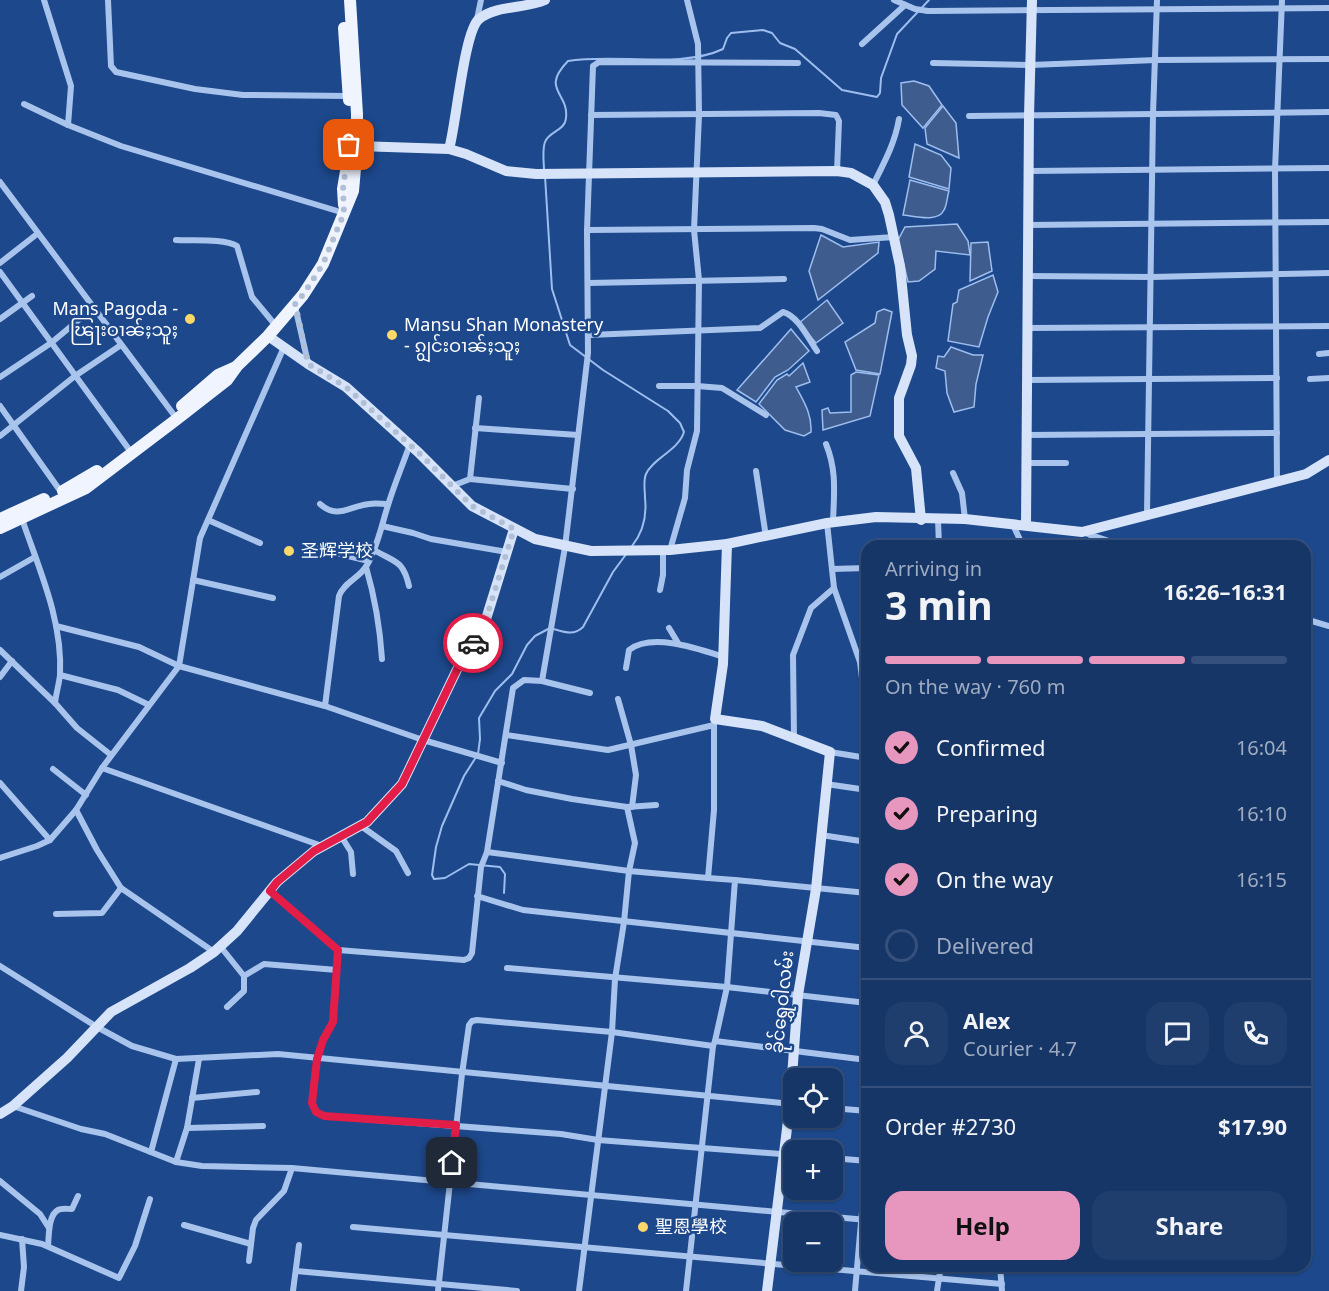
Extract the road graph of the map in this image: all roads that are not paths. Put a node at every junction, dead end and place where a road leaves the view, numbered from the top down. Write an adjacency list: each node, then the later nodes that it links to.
1 (44, 0): 35 (street)
2 (108, 0): 25 (street)
3 (342, 0): 25 (main road)
4 (350, 0): 36 (main road)
5 (481, 0): 16 (street)
6 (545, 0): 16 (street)
7 (687, 0): 18 (street)
8 (894, 0): 12 (street)
9 (1157, 0): 15 (street)
10 (1282, 0): 13 (street)
11 (1032, 4): 12 (street); 15 (street); 24 (street)
12 (905, 5): 17 (street)
13 (1282, 8): 14 (street); 15 (street); 21 (street)
14 (1329, 8)
15 (1156, 9): 20 (street)
16 (477, 20): 37 (street)
17 (862, 44)
18 (698, 59): 22 (street); 30 (street); 31 (street)
19 (1329, 59): 21 (street)
20 (1156, 60): 21 (street); 24 (street); 29 (street)
21 (1280, 60): 27 (street)
22 (798, 63)
23 (933, 63): 24 (street)
24 (1031, 65): 33 (street)
25 (348, 96): 47 (main road)
26 (24, 104): 35 (street)
27 (1278, 112): 28 (street); 29 (street); 40 (street)
28 (1329, 112)
29 (1153, 114): 33 (street); 39 (street)
30 (591, 115): 31 (street); 44 (street)
31 (699, 115): 41 (street); 43 (street)
32 (969, 116): 33 (street)
33 (1029, 116): 42 (street)
34 (899, 119): 46 (street)
35 (68, 125): 47 (street)
36 (357, 146): 37 (street); 47 (main road)
37 (448, 149): 44 (street)
38 (1329, 168): 40 (street)
39 (1152, 170): 40 (street); 42 (street); 51 (street)
40 (1275, 170): 49 (street)
41 (837, 171): 43 (street); 46 (street)
42 (1029, 171): 50 (street)
43 (695, 173): 44 (street); 53 (street)
44 (589, 175): 52 (street)
45 (0, 182): 54 (street)
46 (873, 185): 55 (street)
47 (344, 211): 68 (main road)
48 (1329, 222): 49 (street)
49 (1276, 224): 51 (street); 60 (street)
50 (1028, 225): 51 (street); 61 (street)
51 (1152, 225): 62 (street)
52 (587, 230): 53 (street); 65 (street)
53 (694, 230): 55 (street); 64 (street)
54 (38, 234): 57 (street); 69 (street)
55 (894, 237): 126 (street)
56 (176, 240): 71 (street)
57 (0, 263)
58 (0, 272): 67 (street)
59 (1329, 273): 60 (street)
60 (1276, 274): 62 (street); 73 (street)
61 (1028, 276): 62 (street); 74 (street)
62 (1152, 277): 75 (street)
63 (784, 279): 64 (street)
64 (699, 280): 65 (street); 76 (street)
65 (588, 283): 77 (street)
66 (32, 296): 67 (street)
67 (22, 302): 70 (street); 79 (street)
68 (295, 303): 71 (main road); 85 (street)
69 (93, 308): 79 (street); 80 (street)
70 (0, 319)
71 (276, 326): 78 (main road)
72 (1329, 326): 73 (street)
73 (1276, 327): 75 (street); 88 (street)
74 (1028, 328): 75 (street); 91 (street)
75 (1151, 328): 92 (street)
76 (698, 330): 77 (street); 82 (street); 94 (street)
77 (589, 334): 102 (street)
78 (268, 336): 81 (street); 98 (main road)
79 (51, 343): 86 (street); 87 (street)
80 (121, 345): 86 (street); 98 (street)
81 (284, 347): 85 (street); 125 (street)
82 (817, 351)
83 (1329, 353): 84 (street)
84 (1319, 354)
85 (308, 364): 106 (street)
86 (75, 376): 99 (street); 108 (street)
87 (0, 377)
88 (1277, 378): 92 (street); 101 (street)
89 (1329, 378): 90 (street)
90 (1310, 379)
91 (1027, 380): 92 (street); 103 (street)
92 (1150, 380): 104 (street)
93 (659, 386): 94 (street)
94 (697, 386): 97 (street); 144 (street)
95 (479, 398): 100 (street)
96 (0, 406): 99 (street)
97 (766, 415)
98 (175, 417): 108 (main road); 122 (main road)
99 (15, 426): 105 (street); 118 (street)
100 (475, 428): 102 (street); 114 (street)
101 (1277, 433): 104 (street); 115 (street)
102 (578, 435): 117 (street)
103 (1027, 435): 104 (street); 110 (street)
104 (1149, 435): 121 (street)
105 (0, 436)
106 (410, 444): 116 (street); 120 (street)
107 (826, 444): 128 (street)
108 (128, 448): 118 (main road)
109 (1329, 460): 115 (street)
110 (1026, 463): 111 (street); 130 (street)
111 (1066, 463)
112 (756, 471): 134 (street)
113 (953, 473): 124 (street)
114 (470, 479): 116 (street); 117 (street)
115 (1277, 480): 121 (street)
116 (452, 486): 132 (street)
117 (573, 489): 142 (street)
118 (62, 492): 127 (main road)
119 (320, 504): 120 (street)
120 (388, 504): 131 (street)
121 (1147, 514): 133 (street)
122 (22, 519): 127 (main road); 146 (street)
123 (938, 519): 124 (street); 126 (street); 135 (street)
124 (965, 519): 129 (street)
125 (208, 520): 139 (street); 151 (street)
126 (921, 520): 128 (street)
127 (2, 521)
128 (830, 522): 134 (street); 149 (street)
129 (1013, 525): 130 (street); 136 (street)
130 (1026, 525): 133 (street)
131 (382, 526): 143 (street); 145 (street)
132 (514, 529): 142 (street); 145 (street)
133 (1086, 534): 137 (street); 138 (street)
134 (766, 537): 140 (street)
135 (939, 540)
136 (1020, 540)
137 (1090, 540)
138 (1105, 540)
139 (260, 543)
140 (727, 544): 144 (street); 162 (street)
141 (306, 546): 147 (street)
142 (565, 547): 144 (street); 170 (street)
143 (374, 550): 147 (street); 152 (street)
144 (666, 550): 154 (street)
145 (508, 552): 179 (street)
146 (35, 557): 150 (street); 157 (street)
147 (368, 564): 164 (street); 175 (street)
148 (861, 568): 149 (street)
149 (832, 569): 153 (street)
150 (0, 577)
151 (193, 580): 155 (street); 166 (street)
152 (409, 586)
153 (834, 588): 163 (street); 178 (street)
154 (660, 590)
155 (273, 598)
156 (1311, 621): 158 (street)
157 (56, 626): 166 (street); 168 (street)
158 (1329, 626)
159 (669, 628): 160 (street)
160 (678, 644): 162 (street); 167 (street)
161 (0, 650): 165 (street)
162 (724, 657): 176 (street)
163 (861, 658)
164 (382, 660)
165 (12, 661): 169 (street); 173 (street)
166 (179, 666): 174 (street); 175 (street)
167 (626, 668)
168 (60, 675): 173 (street); 174 (street)
169 (0, 677)
170 (542, 681): 171 (street); 177 (street)
171 (590, 693)
172 (618, 699): 180 (street)
173 (55, 703): 182 (street)
174 (148, 705): 182 (street)
175 (325, 706): 179 (street)
176 (714, 722): 178 (street); 180 (street); 206 (street)
177 (506, 735): 180 (street); 184 (street)
178 (794, 739): 181 (street)
179 (423, 740): 184 (street); 195 (street)
180 (631, 745): 193 (street)
181 (830, 752): 183 (street); 189 (street, ခိုင်ရွှေဝါလမ်း)
182 (111, 755): 185 (street)
183 (861, 757)
184 (502, 763): 187 (street)
185 (102, 768): 191 (street); 200 (street)
186 (53, 769): 191 (street)
187 (498, 781): 193 (street); 201 (street)
188 (0, 783): 198 (street)
189 (826, 784): 190 (street); 196 (street, ခိုင်ရွှေဝါလမ်း)
190 (861, 789)
191 (86, 795): 194 (street)
192 (656, 805): 193 (street)
193 (630, 807): 203 (street)
194 (76, 810): 198 (street); 208 (street)
195 (360, 826): 197 (street); 204 (street)
196 (821, 835): 199 (street); 209 (street, ခိုင်ရွှေဝါလမ်း)
197 (341, 836): 200 (street); 205 (street)
198 (50, 840): 202 (street)
199 (861, 841)
200 (322, 846): 210 (street)
201 (487, 852): 203 (street); 212 (street)
202 (1, 855)
203 (629, 871): 206 (street); 214 (street)
204 (408, 873)
205 (352, 874)
206 (708, 878): 207 (street)
207 (735, 880): 209 (street); 215 (street)
208 (121, 888): 213 (street); 218 (street)
209 (816, 889): 211 (street); 216 (street, ခိုင်ရွှေဝါလမ်း)
210 (270, 891): 218 (street); 219 (street)
211 (861, 893)
212 (477, 897): 214 (street); 219 (street)
213 (56, 914)
214 (624, 922): 215 (street); 224 (street)
215 (730, 932): 216 (street); 225 (street)
216 (806, 940): 217 (street); 226 (street, ခိုင်ရွှေဝါလမ်း)
217 (861, 947)
218 (217, 949): 223 (street); 229 (street)
219 (338, 950): 222 (street)
220 (0, 966): 229 (street)
221 (507, 968): 224 (street)
222 (337, 970): 223 (street); 235 (street)
223 (243, 976): 228 (street)
224 (615, 978): 225 (street); 230 (street)
225 (727, 987): 226 (street); 231 (street)
226 (798, 995): 227 (street); 232 (street, ခိုင်ရွှေဝါလမ်း)
227 (861, 1002)
228 (227, 1007)
229 (97, 1027): 233 (street); 244 (street)
230 (612, 1032): 231 (street); 238 (street); 239 (street)
231 (714, 1043): 232 (street); 241 (street)
232 (794, 1050): 236 (street); 237 (street, ခိုင်ရွှေဝါလမ်း)
233 (176, 1059): 234 (street); 253 (street)
234 (199, 1059): 235 (street); 242 (street)
235 (317, 1059): 238 (street); 248 (street)
236 (861, 1059)
237 (793, 1068)
238 (462, 1074): 239 (street); 248 (street)
239 (604, 1086): 241 (street); 251 (street)
240 (257, 1092): 242 (street)
241 (708, 1095): 243 (street); 252 (street)
242 (192, 1098): 250 (street)
243 (783, 1103)
244 (13, 1106): 247 (street); 253 (street)
245 (843, 1109): 246 (street)
246 (861, 1110)
247 (0, 1113)
248 (456, 1125): 251 (street); 261 (street)
249 (263, 1126): 250 (street)
250 (187, 1128): 257 (street)
251 (598, 1140): 252 (street); 262 (street)
252 (702, 1149): 254 (street); 265 (street)
253 (151, 1152): 257 (street)
254 (783, 1154)
255 (843, 1158): 256 (street)
256 (861, 1159)
257 (176, 1162): 258 (street)
258 (292, 1168): 261 (street); 275 (street)
259 (783, 1178): 266 (street, ခိုင်ရွှေဝါလမ်း)
260 (0, 1181): 270 (street)
261 (450, 1182): 262 (street); 271 (street)
262 (591, 1195): 265 (street); 278 (street)
263 (78, 1196): 270 (street)
264 (150, 1199): 277 (street)
265 (696, 1204): 266 (street); 279 (street)
266 (775, 1211): 267 (street); 281 (street, ခိုင်ရွှေဝါလမ်း)
267 (861, 1219)
268 (184, 1225): 275 (street)
269 (353, 1227): 271 (street)
270 (49, 1228): 277 (street)
271 (444, 1234): 278 (street); 289 (street)
272 (0, 1235): 273 (street)
273 (22, 1239): 277 (street); 291 (street)
274 (861, 1241): 283 (street)
275 (251, 1244): 280 (street)
276 (299, 1245): 282 (street)
277 (48, 1246)
278 (583, 1247): 279 (street); 294 (street)
279 (690, 1256): 281 (street); 295 (street)
280 (249, 1261)
281 (769, 1263): 283 (street); 296 (street, ခိုင်ရွှေဝါလမ်း)
282 (296, 1271): 289 (street); 292 (street)
283 (857, 1271): 284 (street); 297 (street)
284 (861, 1271)
285 (869, 1272): 288 (street)
286 (940, 1272): 288 (street)
287 (1001, 1272): 290 (street)
288 (939, 1278): 290 (street); 298 (street)
289 (438, 1287): 293 (street)
290 (1002, 1288)
291 (21, 1291)
292 (293, 1291)
293 (517, 1291)
294 (579, 1291)
295 (686, 1291)
296 (767, 1291)
297 (855, 1291)
298 (937, 1291)

